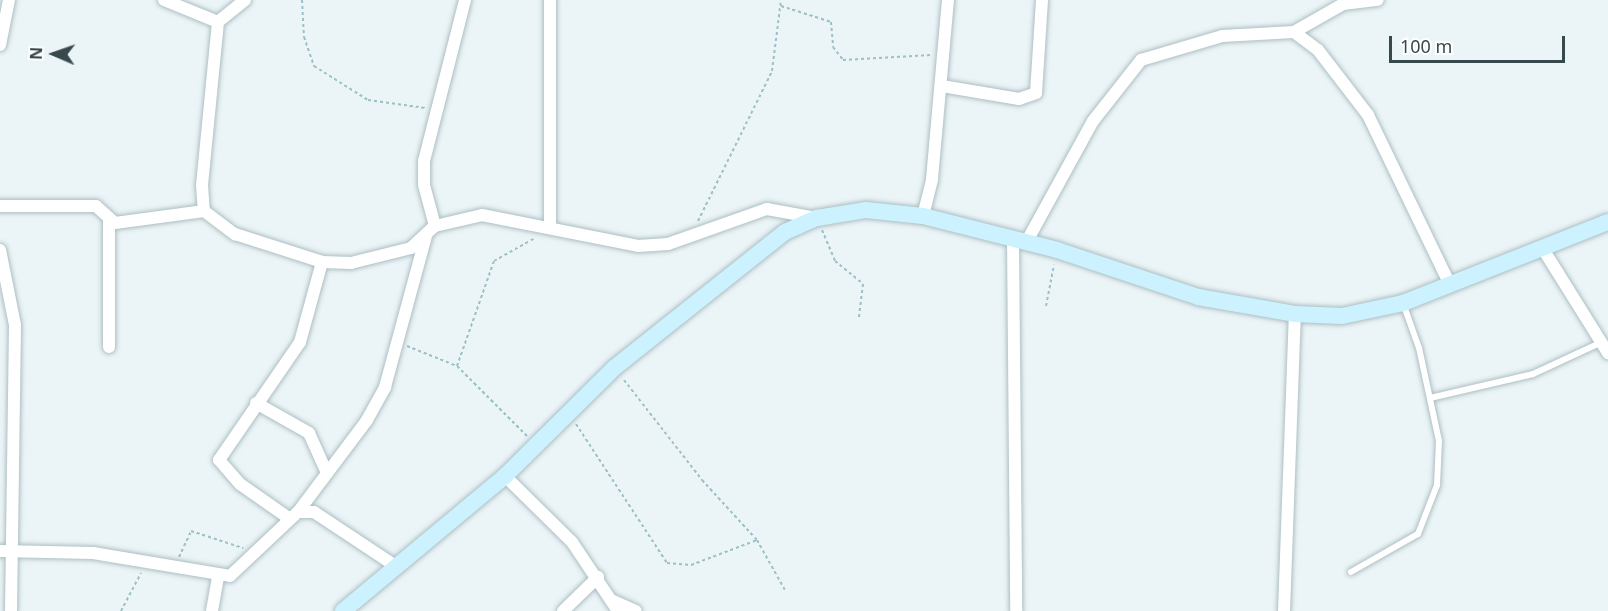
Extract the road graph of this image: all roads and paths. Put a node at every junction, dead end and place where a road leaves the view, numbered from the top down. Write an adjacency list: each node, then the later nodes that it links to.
1 (9, 0): 12 (street)
2 (245, 0): 13 (street)
3 (302, 0): 18 (path)
4 (465, 0): 18 (street)
5 (550, 0): 26 (street)
6 (781, 0): 11 (path)
7 (948, 0): 16 (street)
8 (1042, 0): 17 (street)
9 (1378, 0): 14 (street)
10 (171, 1): 13 (street)
11 (780, 6): 16 (path); 27 (path)
12 (2, 18): 15 (street)
13 (218, 22): 20 (street)
14 (1294, 32): 29 (street); 34 (street)
15 (0, 45)
16 (942, 55): 17 (street)
17 (942, 86): 21 (street)
18 (435, 115): 25 (street)
19 (0, 206): 23 (street)
20 (204, 211): 23 (street); 33 (street)
21 (923, 216): 22 (street); 29 (street)
22 (817, 218): 27 (street); 38 (path); 43 (street)
23 (109, 220): 40 (street)
24 (1608, 222): 30 (street)
25 (435, 226): 26 (street); 28 (street)
26 (552, 228): 27 (street); 42 (path)
27 (693, 235)
28 (426, 236): 33 (street); 39 (street)
29 (1020, 240): 32 (street); 70 (street)
30 (1543, 249): 34 (street); 41 (street)
31 (0, 250): 49 (street)
32 (1057, 250): 36 (path); 37 (street)
33 (321, 262): 45 (street)
34 (1450, 285): 35 (street)
35 (1402, 303): 37 (street); 44 (lane)
36 (1046, 306)
37 (1295, 314): 71 (street)
38 (859, 319)
39 (399, 343): 42 (path); 48 (street)
40 (109, 347)
41 (1605, 348): 44 (lane)
42 (457, 366): 47 (path)
43 (614, 368): 46 (street); 52 (path)
44 (1430, 398): 58 (lane)
45 (256, 403): 48 (street); 51 (street)
46 (567, 412): 47 (street); 52 (path)
47 (536, 444): 50 (street)
48 (327, 472): 51 (street)
49 (6, 473): 53 (street)
50 (505, 476): 57 (street); 60 (street)
51 (294, 515): 54 (street); 57 (street)
52 (757, 540): 61 (path)
53 (6, 552): 55 (street); 63 (street)
54 (257, 553): 56 (path); 59 (street)
55 (147, 560): 56 (street); 64 (path)
56 (174, 567): 59 (street)
57 (397, 567): 66 (street)
58 (1351, 572)
59 (218, 577): 65 (street)
60 (598, 577): 62 (street); 67 (street)
61 (785, 590)
62 (610, 599): 68 (street); 69 (street)
63 (11, 611)
64 (121, 611)
65 (212, 611)
66 (344, 611)
67 (563, 611)
68 (618, 611)
69 (636, 611)
70 (1016, 611)
71 (1284, 611)

